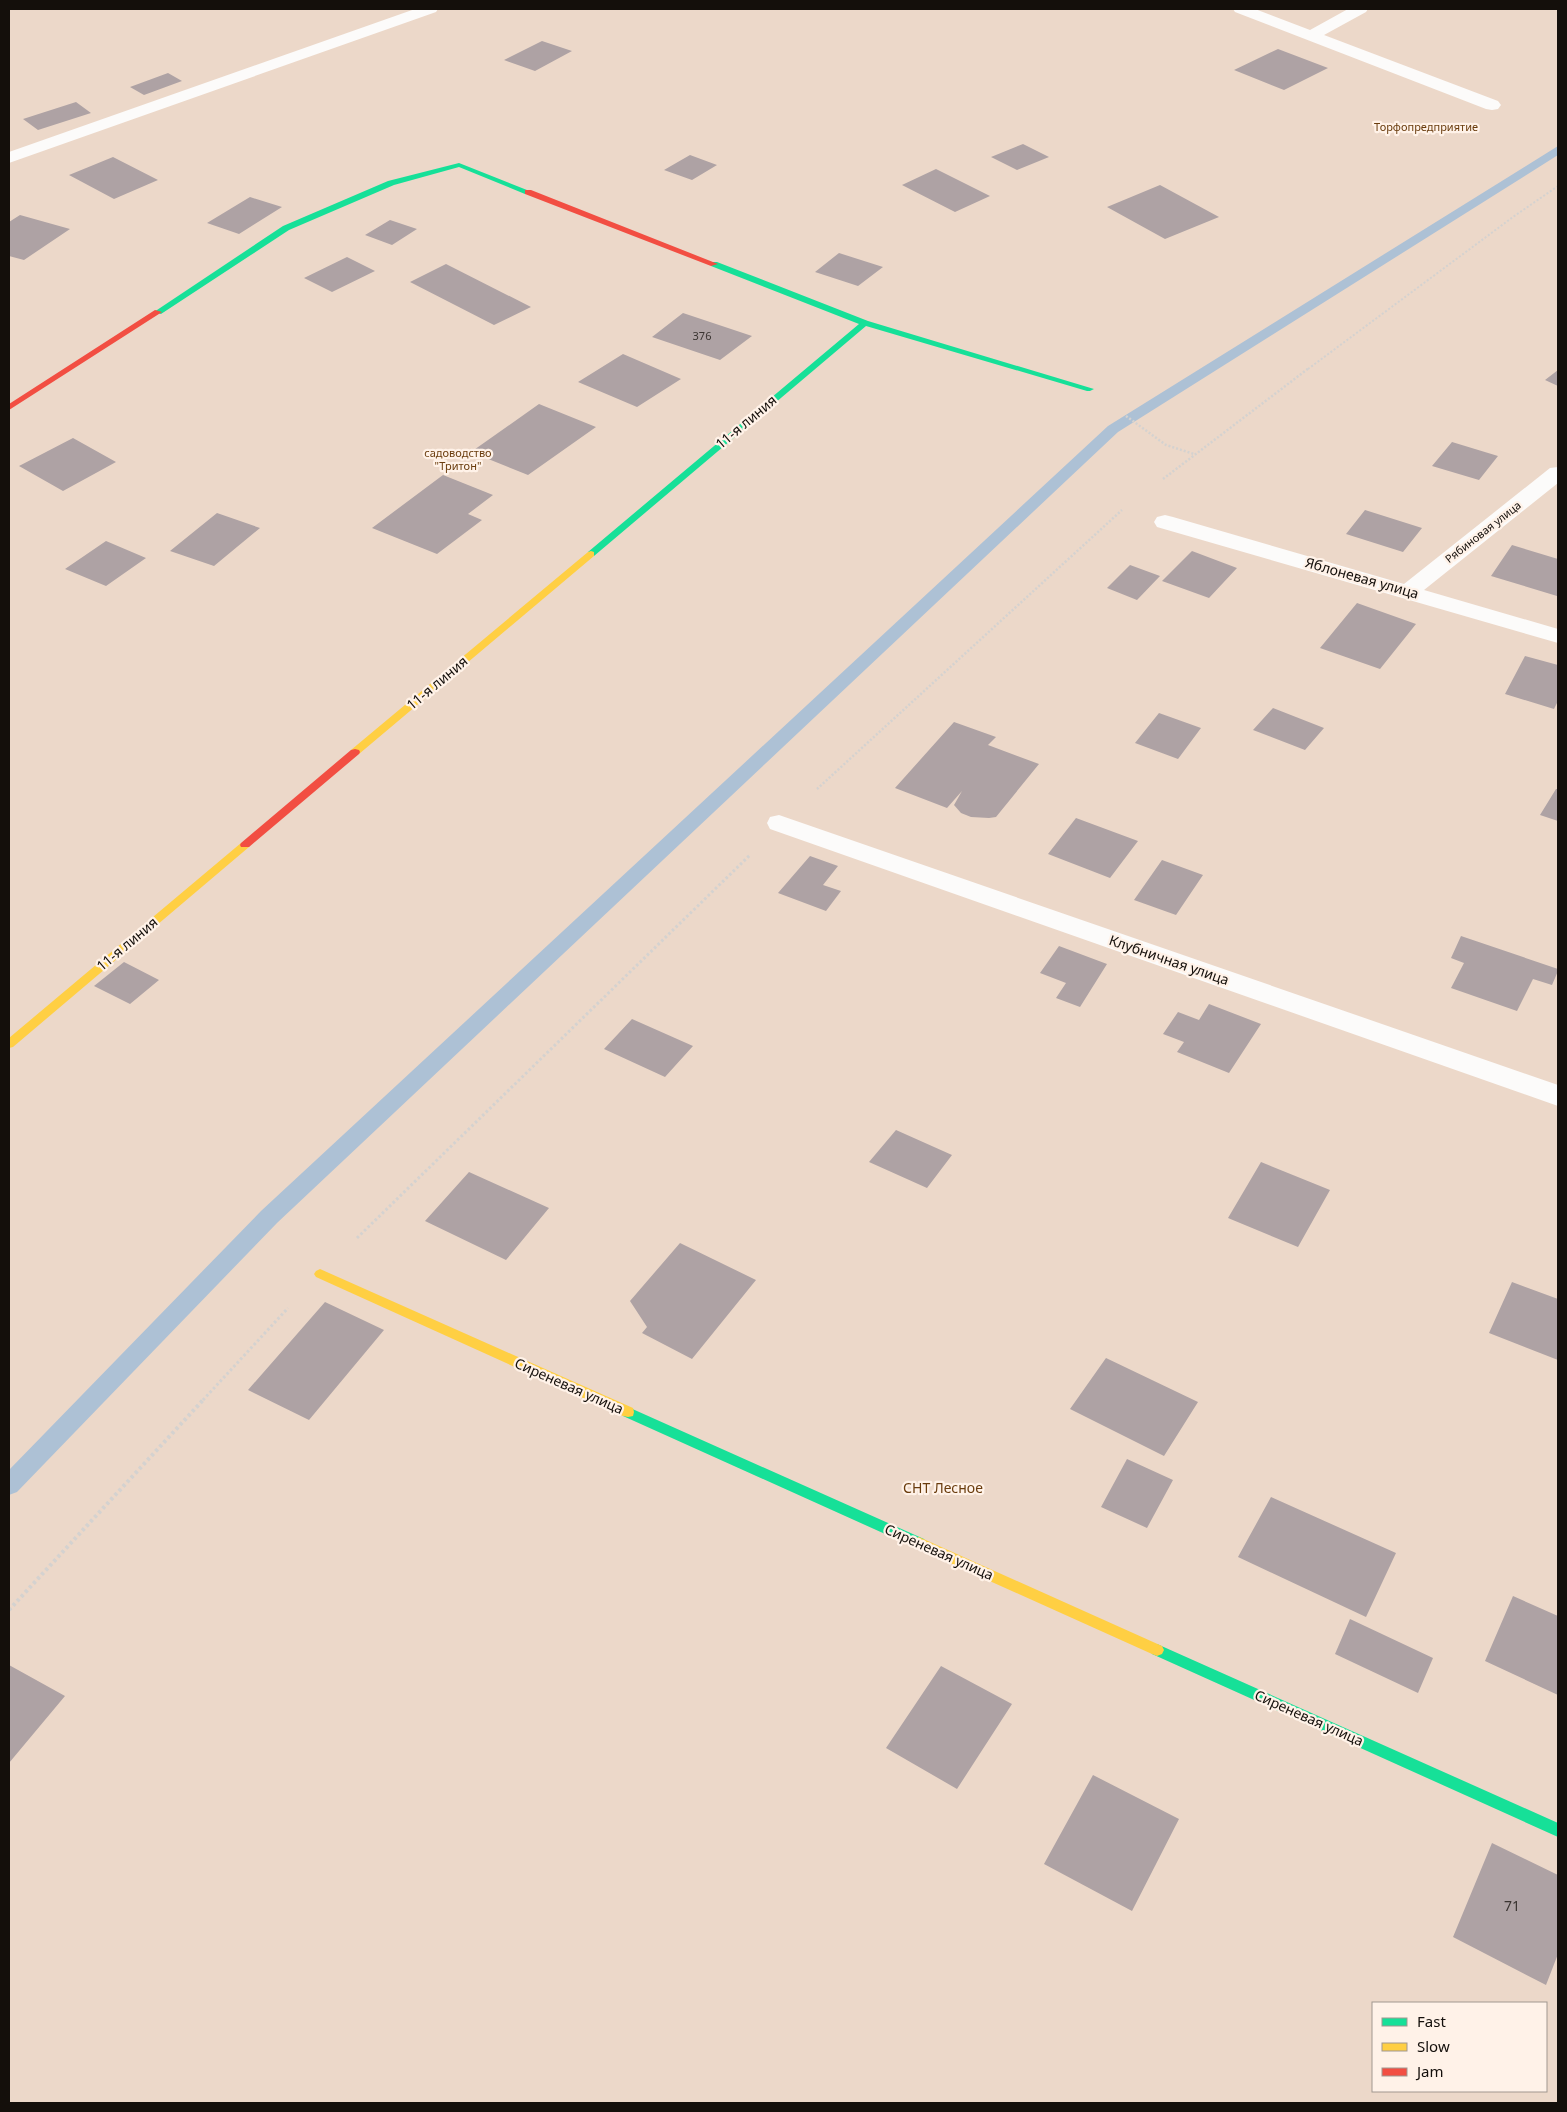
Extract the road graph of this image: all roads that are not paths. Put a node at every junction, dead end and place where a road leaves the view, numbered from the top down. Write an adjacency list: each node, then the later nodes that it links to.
1 (430, 9): 6 (street)
2 (1241, 9): 4 (street)
3 (1360, 9): 4 (street)
4 (1312, 35): 5 (street)
5 (1492, 105)
6 (59, 142): 7 (street); 8 (street)
7 (9, 158)
8 (9, 170)
9 (865, 322): 10 (street); 11 (street); 17 (street, 11-я линия)
10 (1090, 389)
11 (9, 408)
12 (1558, 474): 14 (street, Рябиновая улица)
13 (1165, 522): 14 (street, Яблоневая улица)
14 (1408, 592): 15 (street, Яблоневая улица)
15 (1558, 636)
16 (780, 823): 18 (street, Клубничная улица)
17 (9, 1044)
18 (1558, 1096)
19 (320, 1274): 20 (street, Сиреневая улица)
20 (1558, 1830)

